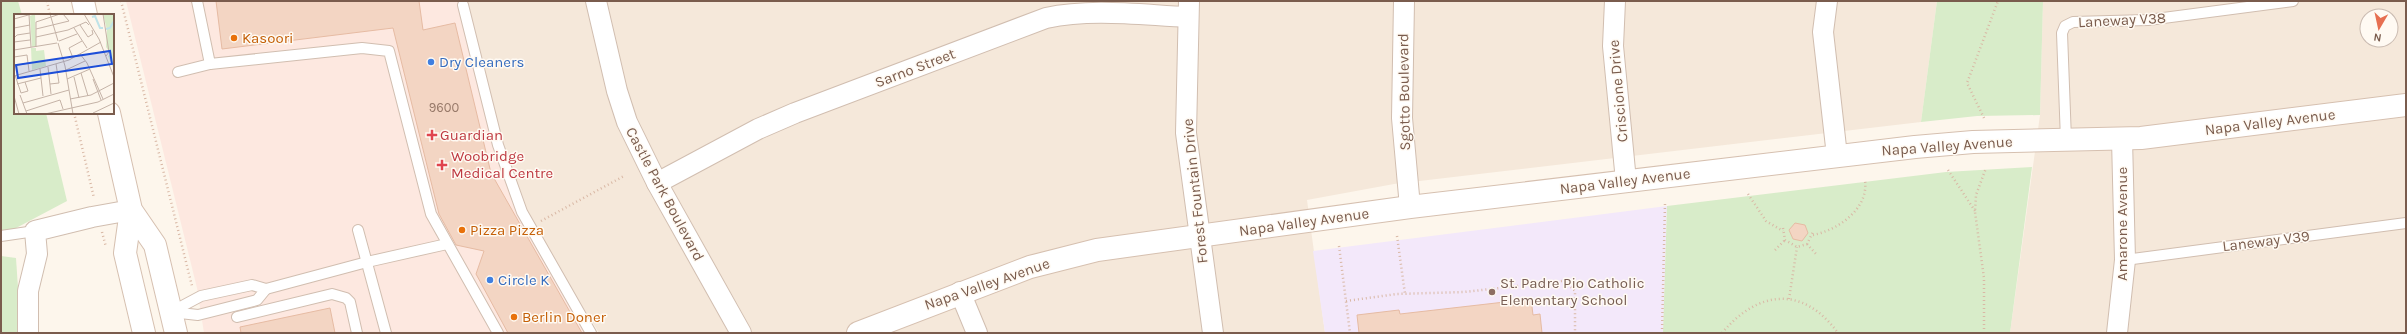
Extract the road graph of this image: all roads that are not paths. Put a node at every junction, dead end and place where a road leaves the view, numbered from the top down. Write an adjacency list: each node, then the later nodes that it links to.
1 (82, 1): 10 (street)
2 (197, 1): 11 (lane)
3 (596, 1): 19 (street, Castle Park Boulevard)
4 (1404, 1): 20 (street, Sgotto Boulevard)
5 (1615, 1): 18 (street, Criscione Drive)
6 (1827, 1): 17 (street)
7 (2293, 1): 16 (lane, Laneway V38)
8 (463, 5): 40 (lane)
9 (1189, 9): 19 (street, Sarno Street); 26 (street, Forest Fountain Drive)
10 (86, 14)
11 (210, 64): 12 (lane); 27 (lane)
12 (178, 72)
13 (2406, 105): 15 (street, Napa Valley Avenue)
14 (109, 114): 21 (street)
15 (2122, 139): 16 (street, Napa Valley Avenue); 28 (street, Amarone Avenue)
16 (2066, 140): 17 (street, Napa Valley Avenue)
17 (1836, 156): 18 (street, Napa Valley Avenue)
18 (1626, 181): 20 (street, Napa Valley Avenue)
19 (657, 183): 41 (street, Castle Park Boulevard)
20 (1410, 207): 26 (street, Napa Valley Avenue)
21 (131, 210): 24 (street); 32 (street); 35 (street)
22 (2406, 223): 28 (lane, Laneway V39)
23 (358, 230): 29 (lane)
24 (35, 231): 25 (lane); 34 (street)
25 (1, 236)
26 (1199, 237): 31 (street, Napa Valley Avenue); 44 (street, Forest Fountain Drive)
27 (447, 244): 29 (lane); 39 (lane)
28 (2125, 260): 45 (street, Amarone Avenue)
29 (367, 262): 30 (lane); 38 (lane)
30 (266, 289): 32 (lane); 32 (lane)
31 (960, 292): 42 (street, Napa Valley Avenue); 43 (street)
32 (171, 312): 36 (street)
33 (237, 317): 37 (lane)
34 (28, 333)
35 (144, 333)
36 (176, 333)
37 (357, 333)
38 (386, 333)
39 (498, 333)
40 (591, 333)
41 (741, 333)
42 (858, 333)
43 (976, 333)
44 (1213, 333)
45 (2117, 333)

